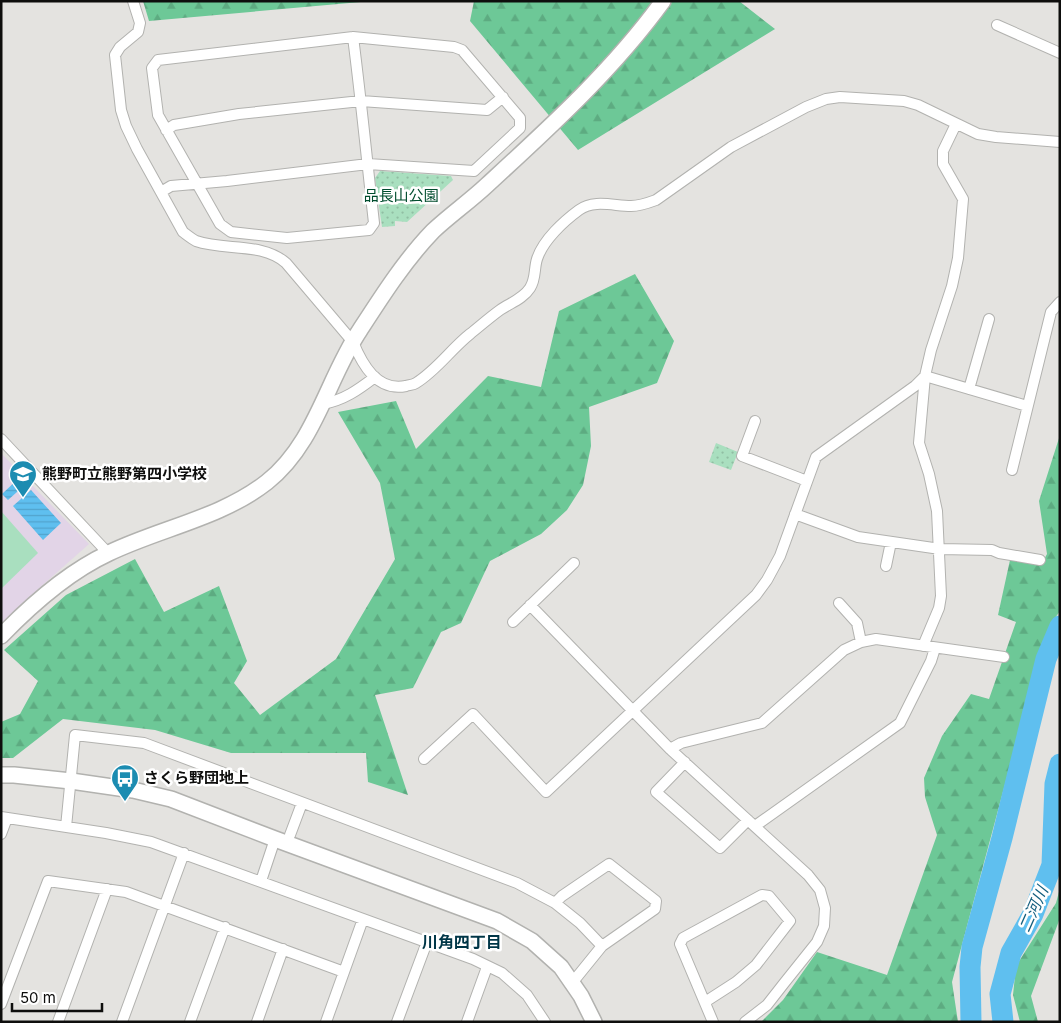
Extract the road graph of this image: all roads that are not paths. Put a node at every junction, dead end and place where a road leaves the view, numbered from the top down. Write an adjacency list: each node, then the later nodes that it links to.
1 (133, 1): 13 (street)
2 (663, 1): 16 (street)
3 (997, 25): 5 (street)
4 (353, 37): 6 (street); 7 (street); 9 (street)
5 (1060, 53)
6 (503, 98): 7 (street); 11 (street)
7 (361, 102): 9 (street); 11 (street)
8 (956, 124): 10 (street); 17 (street); 18 (street)
9 (166, 130): 12 (street)
10 (1060, 142)
11 (368, 164): 12 (street); 12 (street)
12 (197, 183): 13 (street)
13 (161, 192): 16 (street)
14 (1060, 302): 21 (street)
15 (989, 319): 19 (street)
16 (353, 342): 18 (street); 20 (street)
17 (925, 376): 19 (street); 25 (street); 28 (street)
18 (375, 378): 20 (street)
19 (969, 389): 21 (street)
20 (323, 404): 29 (street)
21 (1026, 406): 24 (street)
22 (755, 421): 25 (street)
23 (1, 439): 29 (street)
24 (1012, 470)
25 (807, 482): 26 (street)
26 (795, 514): 27 (street); 41 (street)
27 (891, 542): 28 (street); 32 (street)
28 (940, 549): 30 (street); 38 (street)
29 (108, 553): 36 (street)
30 (1040, 560)
31 (574, 563): 34 (street)
32 (886, 566)
33 (839, 603): 37 (street)
34 (530, 605): 35 (street); 41 (street)
35 (513, 622)
36 (1, 636)
37 (861, 642): 38 (street); 42 (street)
38 (923, 646): 39 (street)
39 (935, 648): 40 (street); 49 (street)
40 (1004, 657)
41 (632, 711): 42 (street); 43 (street)
42 (670, 749): 44 (street)
43 (424, 759)
44 (685, 762): 49 (street); 49 (street)
45 (1, 775): 46 (street)
46 (70, 781): 47 (street); 50 (street); 53 (street)
47 (302, 803): 52 (street); 57 (street)
48 (4, 818): 50 (street); 51 (street)
49 (751, 823): 79 (street)
50 (66, 827): 54 (street)
51 (1, 834)
52 (290, 835)
53 (275, 840): 55 (street); 66 (street)
54 (184, 853): 55 (street); 58 (street)
55 (261, 881): 59 (street)
56 (107, 889): 58 (street); 68 (street); 70 (street)
57 (555, 903): 62 (street); 62 (street)
58 (165, 905): 60 (street); 71 (street)
59 (363, 919): 61 (street); 65 (street)
60 (225, 928): 63 (street); 72 (street)
61 (427, 942): 64 (street); 75 (street)
62 (602, 946): 66 (street)
63 (283, 949): 65 (street); 73 (street)
64 (487, 967): 69 (street); 76 (street)
65 (344, 972): 74 (street)
66 (572, 983): 77 (street)
67 (705, 1002): 67 (street); 78 (street)
68 (1, 1004)
69 (541, 1020)
70 (58, 1022)
71 (122, 1022)
72 (190, 1022)
73 (257, 1022)
74 (326, 1022)
75 (397, 1022)
76 (467, 1022)
77 (594, 1022)
78 (713, 1022)
79 (745, 1022)

